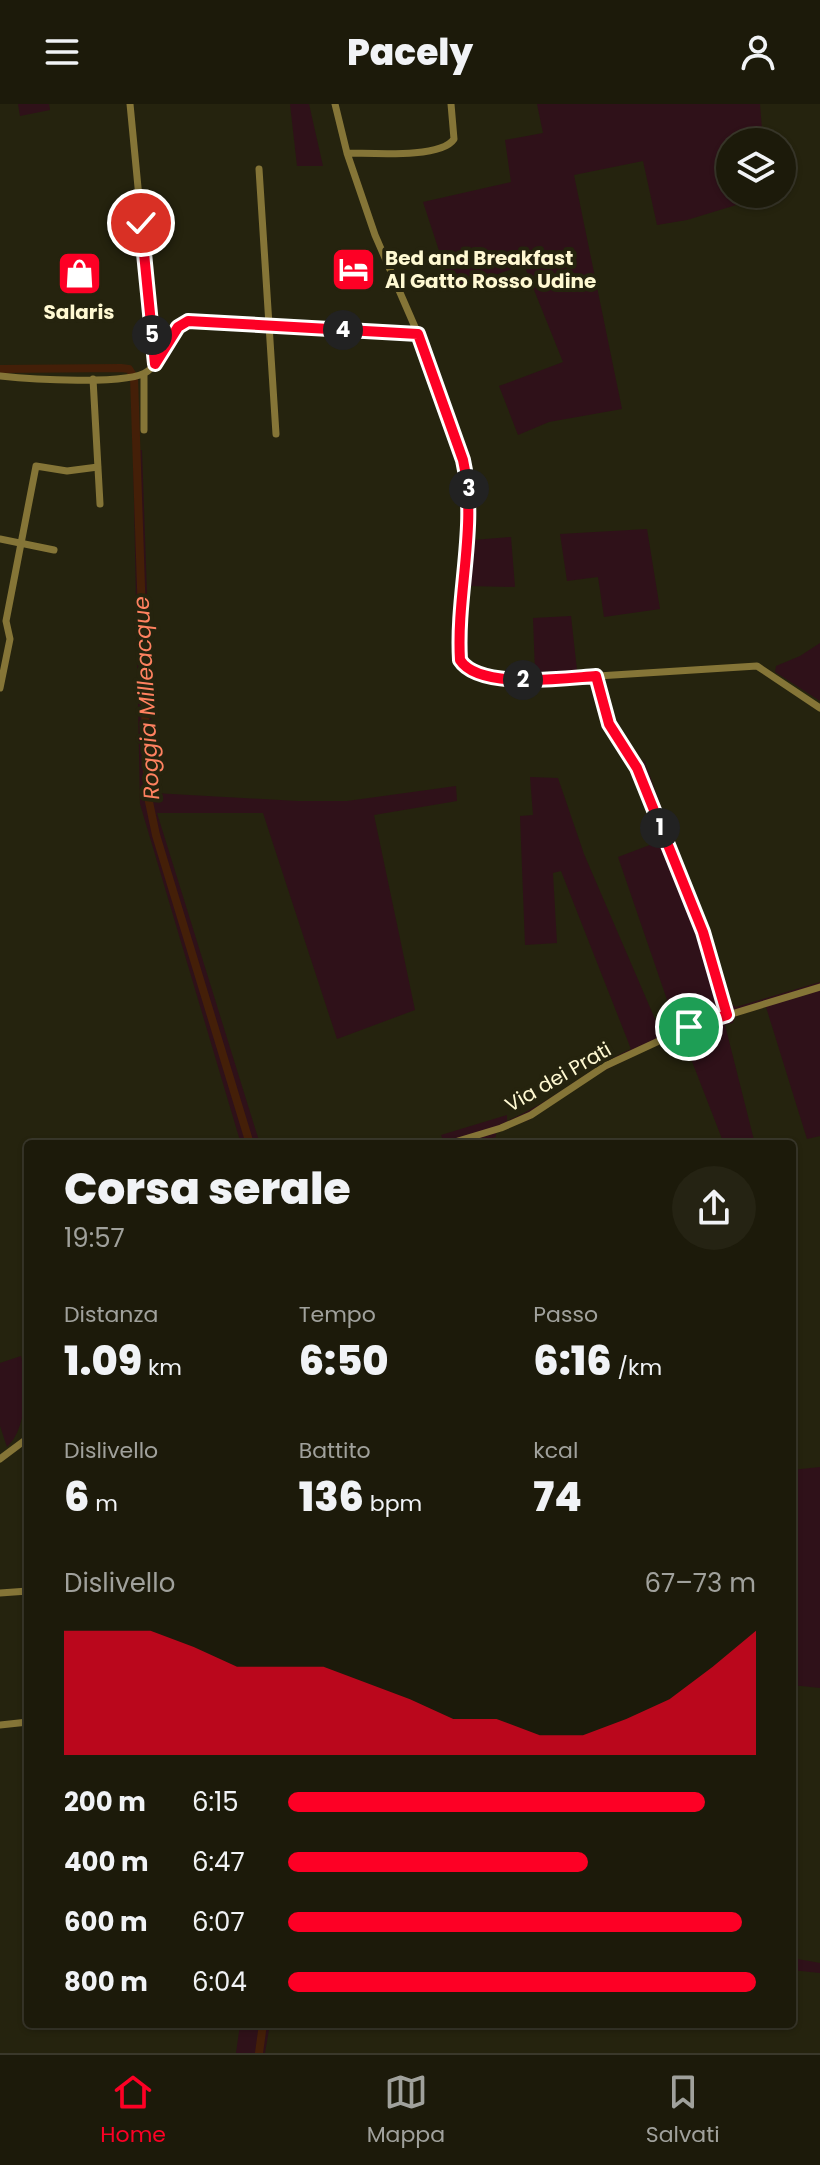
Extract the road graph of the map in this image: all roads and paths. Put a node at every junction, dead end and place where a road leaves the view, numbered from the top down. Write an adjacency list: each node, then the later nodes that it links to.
1 (130, 104): 8 (street)
2 (335, 104): 4 (street)
3 (451, 104): 4 (street)
4 (347, 153): 7 (street)
5 (259, 169): 6 (street)
6 (269, 325): 7 (street); 8 (street); 13 (street)
7 (418, 334): 19 (street)
8 (155, 364): 9 (street)
9 (141, 375): 11 (street); 12 (street)
10 (0, 376): 11 (street)
11 (93, 379): 14 (street)
12 (144, 430)
13 (276, 434)
14 (98, 467): 15 (street); 17 (street)
15 (100, 504)
16 (0, 539): 17 (street)
17 (20, 543): 18 (street); 20 (street)
18 (54, 550)
19 (596, 676): 21 (street); 23 (street)
20 (0, 689)
21 (820, 708)
22 (820, 987): 23 (street, Via dei Prati)
23 (727, 1015): 24 (street, Via dei Prati)
24 (459, 1140)
25 (24, 1441): 26 (street)
26 (0, 1459)
27 (24, 1591): 28 (street)
28 (0, 1593)
29 (24, 1722): 30 (street)
30 (0, 1725)

